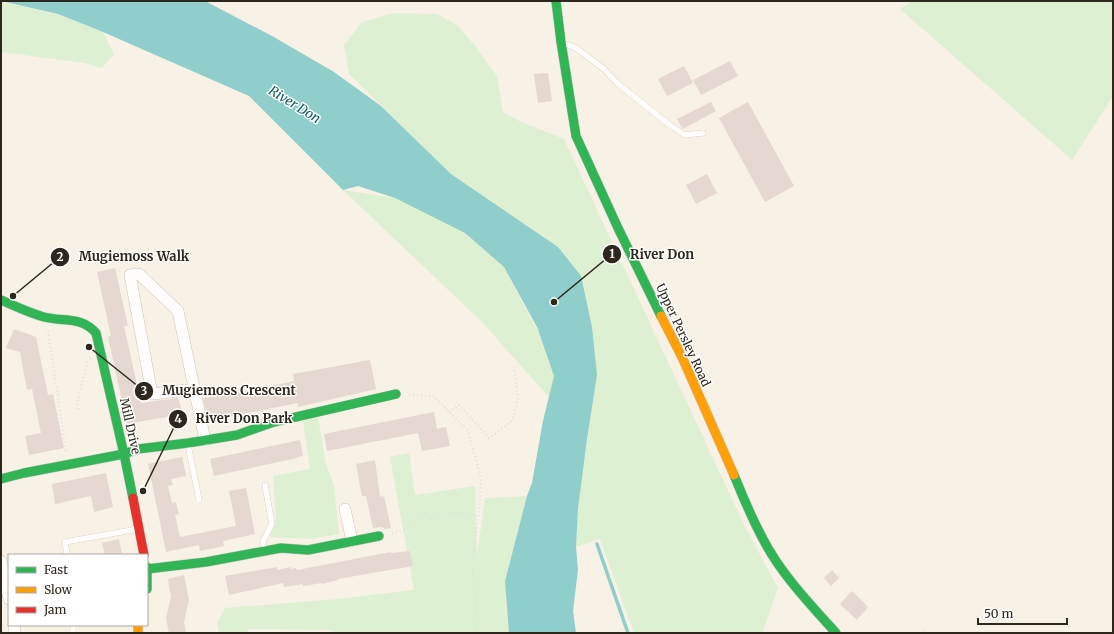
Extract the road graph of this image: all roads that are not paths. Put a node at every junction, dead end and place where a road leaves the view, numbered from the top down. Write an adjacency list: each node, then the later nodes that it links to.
1 (556, 1): 2 (street, Upper Persley Road)
2 (561, 42): 3 (lane); 23 (street, Upper Persley Road)
3 (703, 133)
4 (1, 300): 9 (street, Mill Drive)
5 (195, 389): 5 (street); 7 (street)
6 (396, 394): 7 (street)
7 (205, 440): 8 (street)
8 (188, 443): 9 (street); 12 (lane)
9 (124, 454): 10 (street); 14 (street, Mill Drive)
10 (1, 479)
11 (265, 485): 17 (lane)
12 (199, 500)
13 (345, 510): 16 (street)
14 (138, 529): 18 (lane); 19 (street, Mill Drive)
15 (379, 536): 16 (street)
16 (352, 541): 17 (street)
17 (265, 551): 21 (street)
18 (67, 554)
19 (144, 554)
20 (1, 561): 22 (street)
21 (148, 568)
22 (8, 594)
23 (836, 633)

